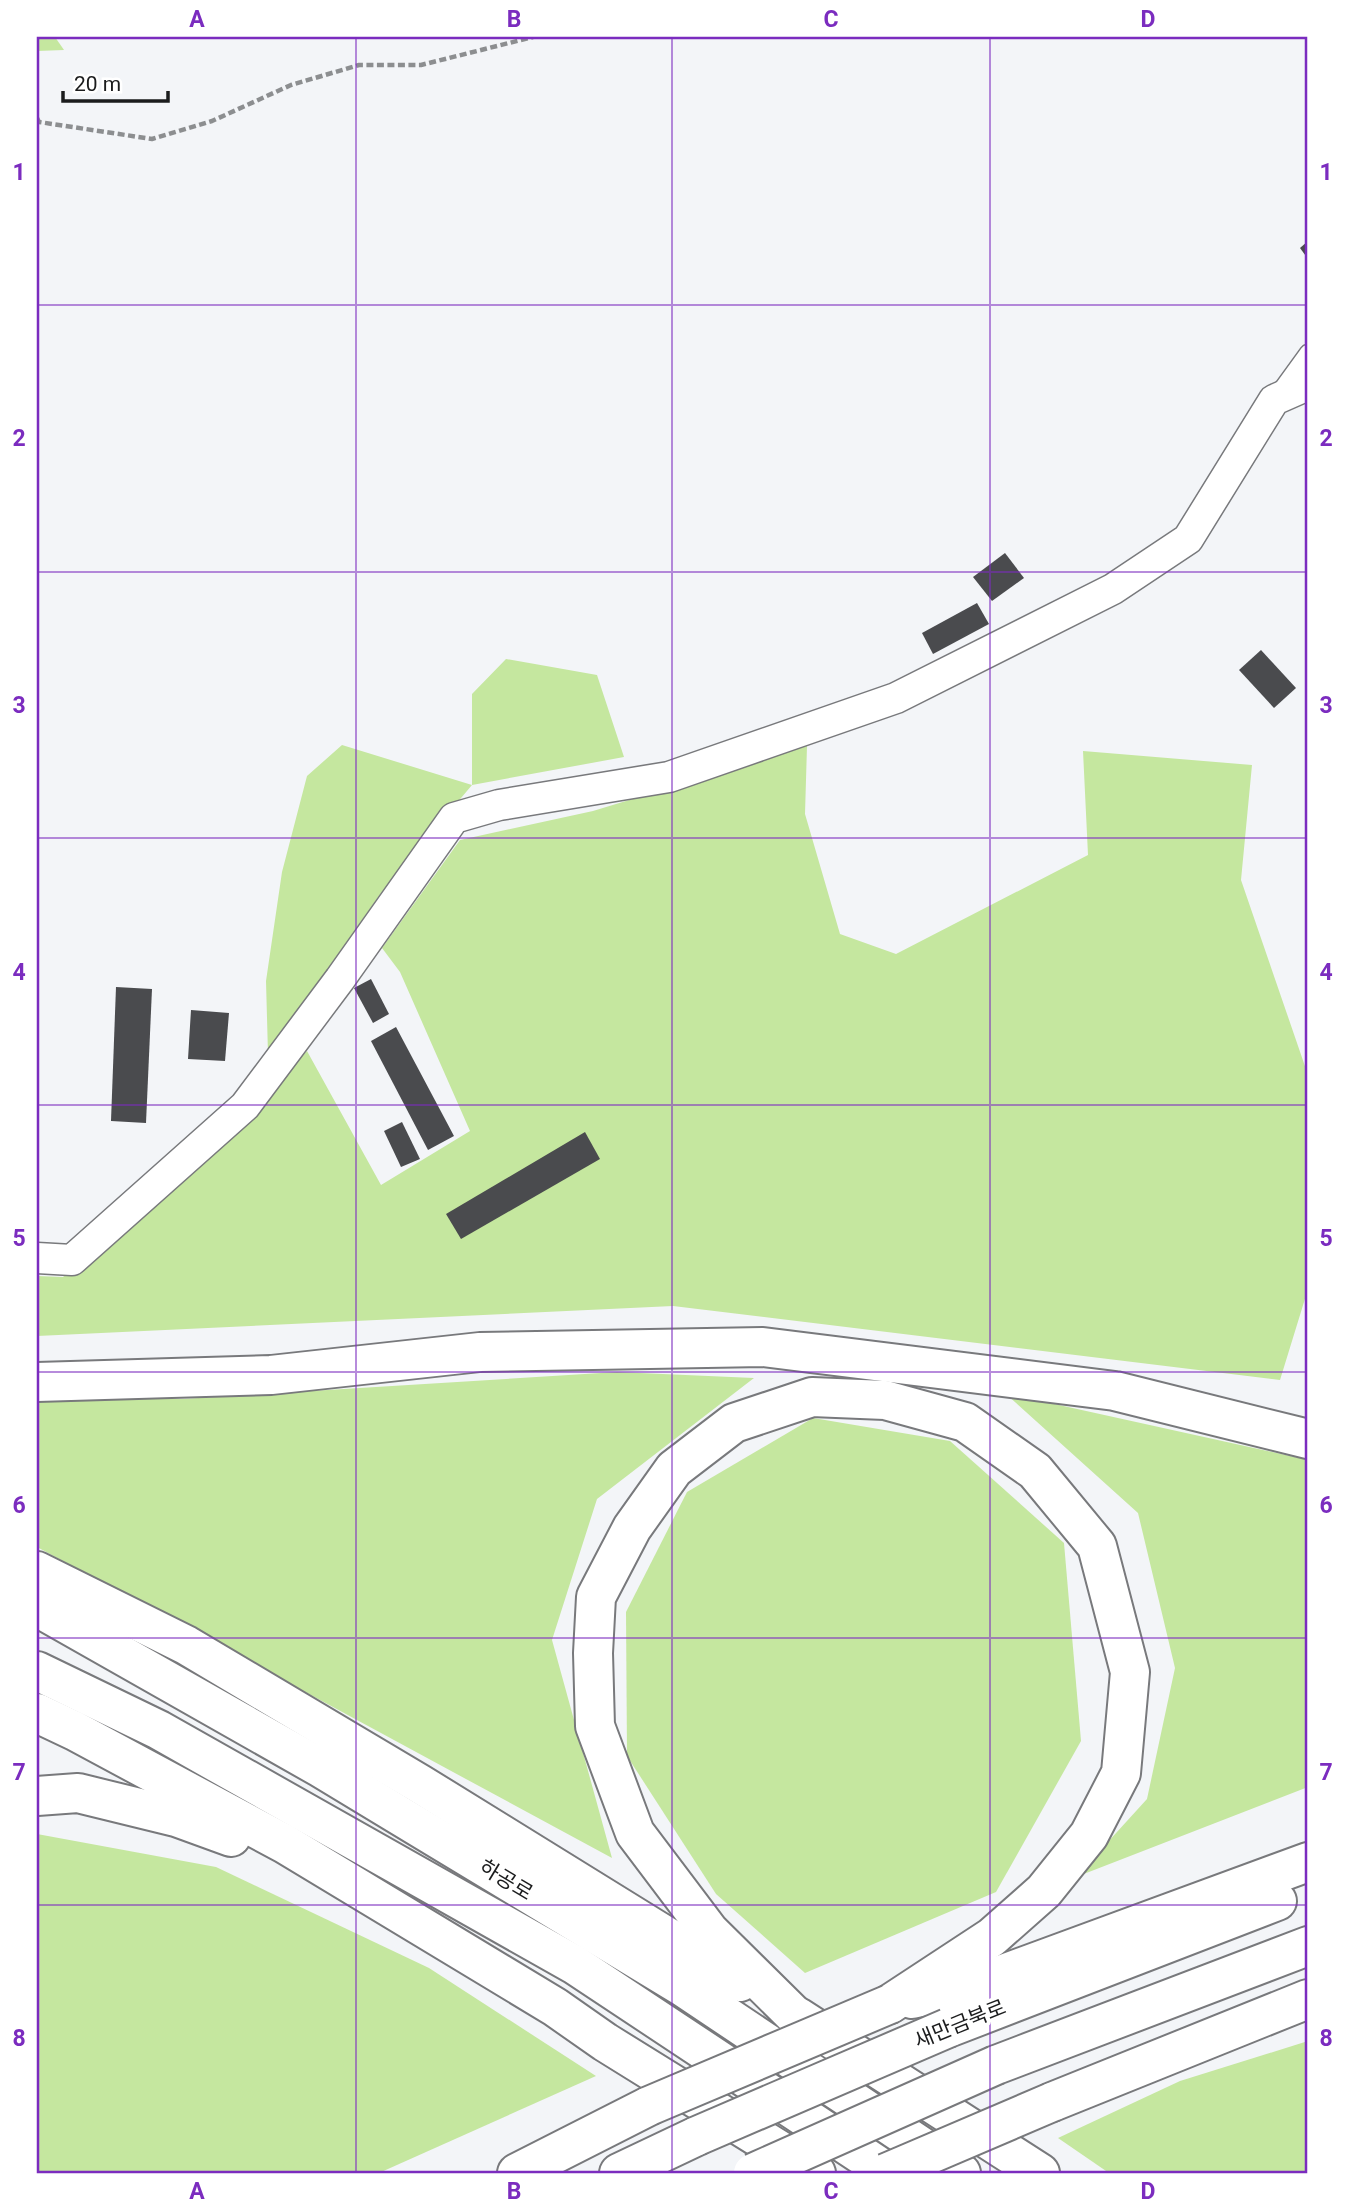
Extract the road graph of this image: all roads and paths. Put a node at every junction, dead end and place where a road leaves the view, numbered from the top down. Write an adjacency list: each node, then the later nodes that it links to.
1 (533, 37): 2 (path)
2 (37, 118)
3 (1308, 353): 5 (lane)
4 (1308, 386): 5 (street)
5 (1274, 400): 6 (street)
6 (37, 1258)
7 (37, 1382): 8 (main road)
8 (1308, 1439)
9 (37, 1570): 20 (main road)
10 (37, 1607): 28 (main road, 하공로)
11 (37, 1671): 27 (main road, 하공로)
12 (37, 1713): 15 (main road)
13 (37, 1796): 15 (main road)
14 (1308, 1862): 19 (main road)
15 (339, 1876): 26 (main road)
16 (1308, 1889): 24 (main road, 새만금북로, bridge)
17 (1308, 1946): 25 (main road, bridge)
18 (1308, 1999): 22 (main road)
19 (890, 2004): 20 (main road); 23 (main road, bridge)
20 (793, 2014): 29 (main road)
21 (1308, 2022): 22 (main road)
22 (1052, 2102): 27 (main road, bridge)
23 (517, 2173)
24 (618, 2173)
25 (753, 2173)
26 (816, 2173)
27 (887, 2173)
28 (961, 2173)
29 (1040, 2173)

